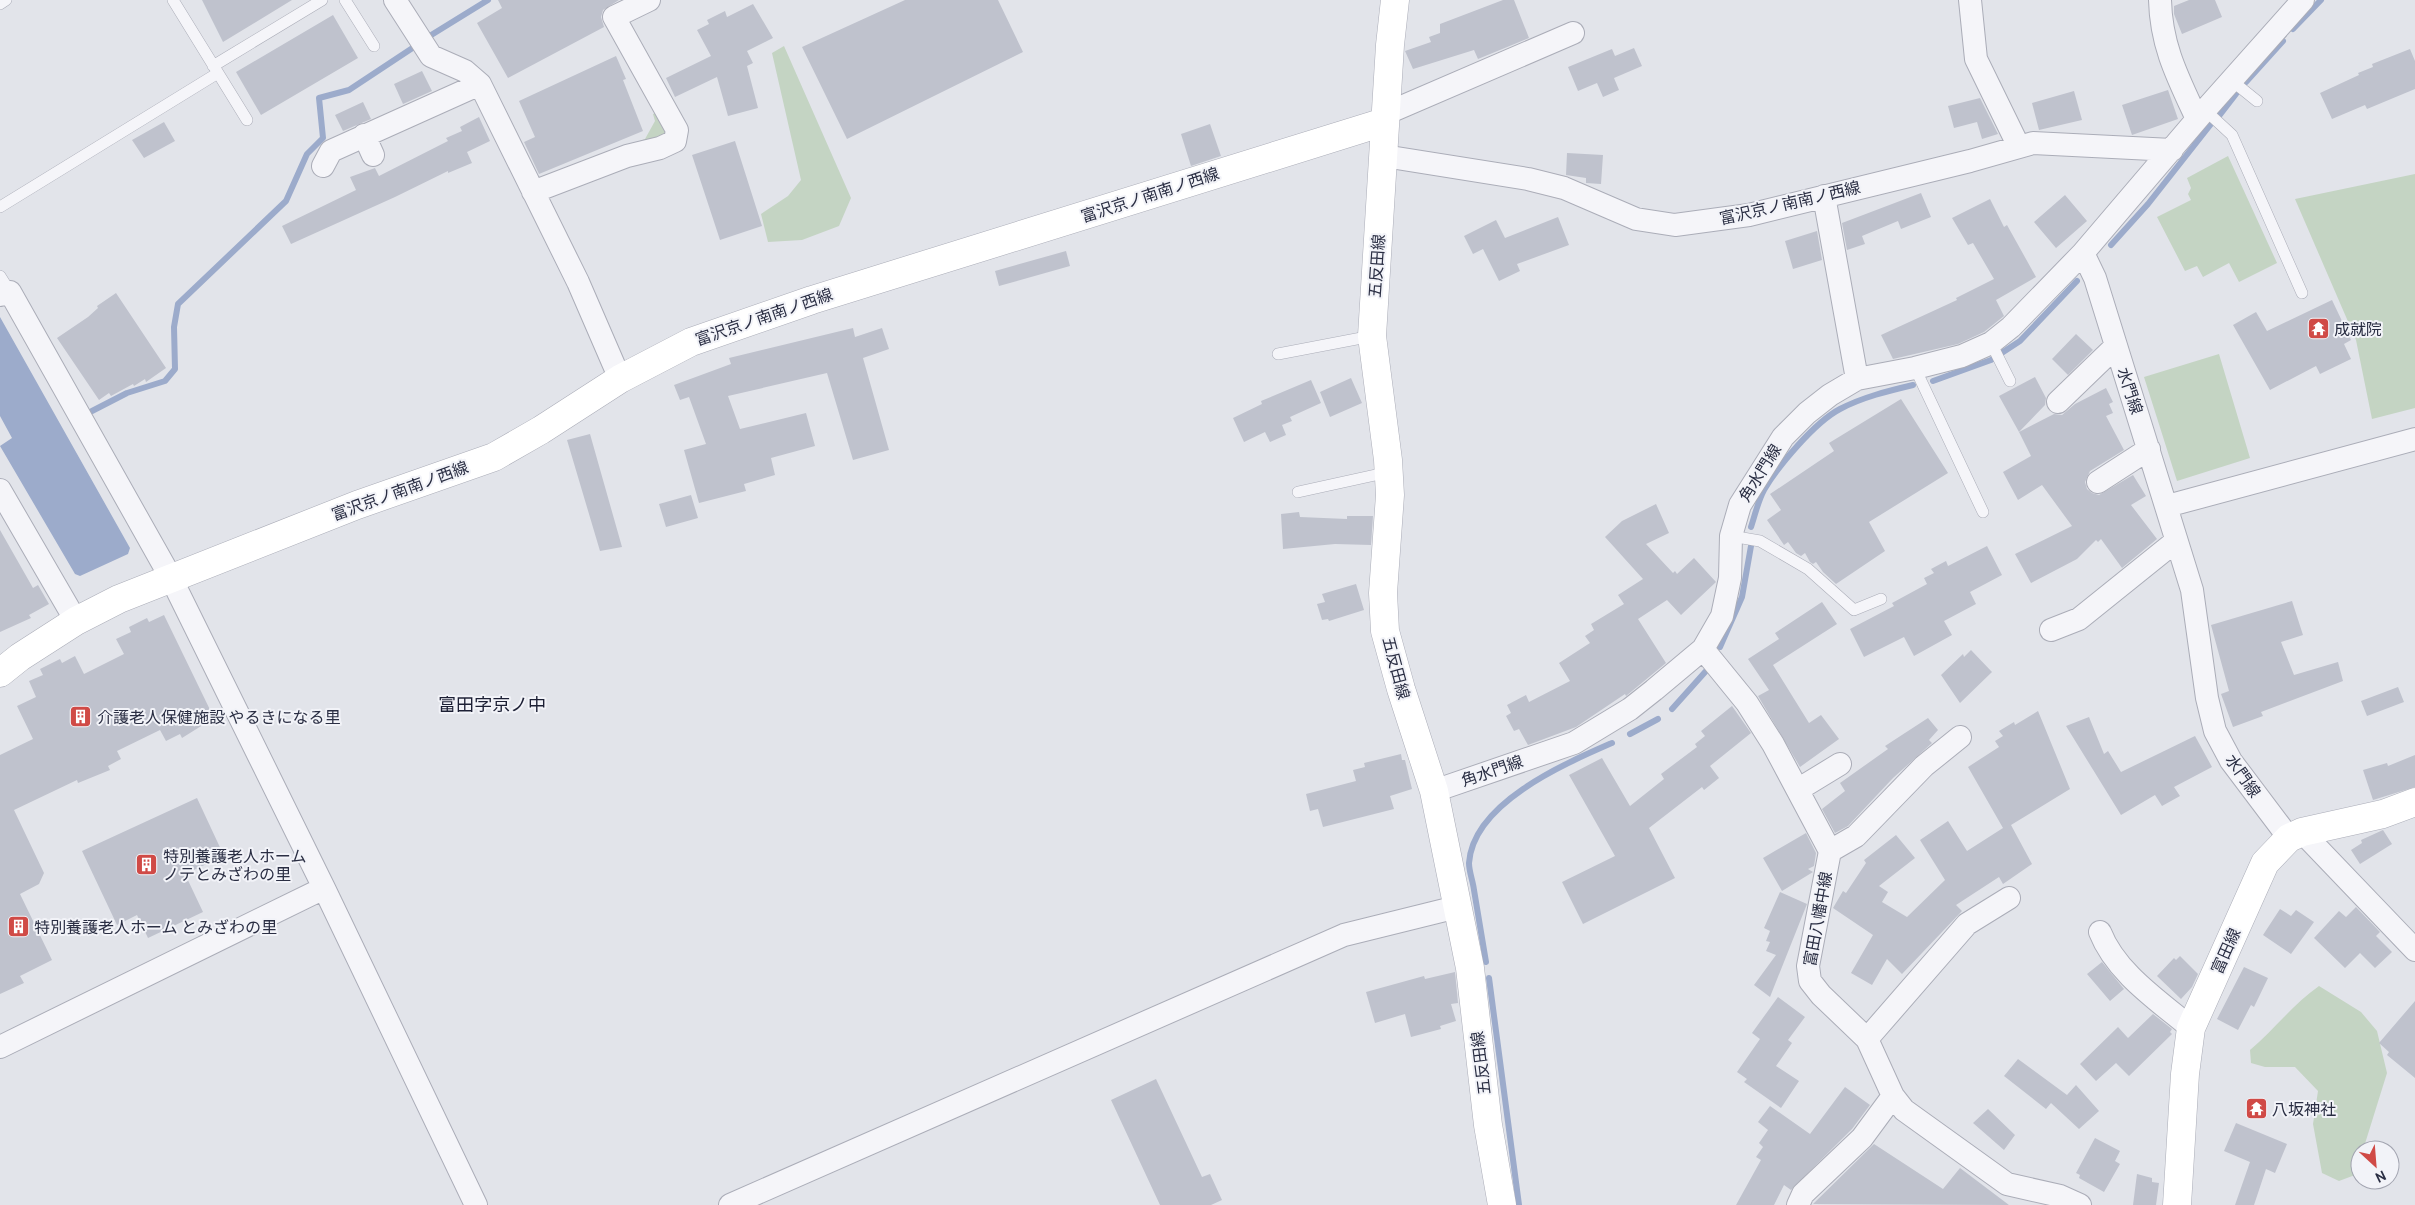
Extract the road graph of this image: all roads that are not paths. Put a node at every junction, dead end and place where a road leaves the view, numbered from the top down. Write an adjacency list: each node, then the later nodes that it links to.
1 (6, 0): 11 (lane)
2 (173, 0): 14 (lane)
3 (322, 0): 14 (lane)
4 (345, 0): 13 (lane)
5 (395, 0): 16 (street)
6 (649, 0): 25 (street)
7 (1395, 0): 19 (street, 五反田線)
8 (1970, 0): 21 (street)
9 (2160, 0): 18 (street)
10 (2303, 0): 15 (street)
11 (0, 4)
12 (1573, 33): 19 (street)
13 (374, 46)
14 (215, 70): 20 (lane); 27 (lane)
15 (2231, 80): 17 (lane); 18 (street)
16 (480, 84): 24 (street); 25 (street)
17 (2257, 101)
18 (2201, 114): 22 (street); 30 (lane)
19 (1385, 118): 23 (street, 五反田線); 37 (street, 富沢京ノ南南ノ西線)
20 (247, 120)
21 (2019, 147): 22 (street, 富沢京ノ南南ノ西線); 26 (street, 富沢京ノ南南ノ西線)
22 (2172, 150): 28 (street)
23 (1384, 156): 26 (street, 富沢京ノ南南ノ西線); 31 (street, 五反田線)
24 (323, 166)
25 (533, 192): 37 (street)
26 (1824, 196): 36 (street)
27 (0, 207)
28 (2083, 253): 32 (street, 角水門線); 33 (street, 水門線)
29 (3, 288): 50 (street)
30 (2302, 293)
31 (1372, 336): 34 (lane); 42 (street, 五反田線)
32 (1992, 346): 35 (street, 角水門線); 38 (lane)
33 (2116, 346): 39 (street); 41 (street, 水門線)
34 (1278, 354)
35 (1914, 368): 36 (street, 角水門線); 47 (lane)
36 (1857, 379): 48 (street, 角水門線)
37 (620, 380): 50 (street, 富沢京ノ南南ノ西線)
38 (2010, 381)
39 (2058, 402)
40 (2415, 439): 46 (street)
41 (2149, 449): 43 (street); 46 (street, 水門線)
42 (1389, 472): 45 (lane); 59 (street, 五反田線)
43 (2098, 482)
44 (0, 490): 52 (street)
45 (1298, 492)
46 (2167, 506): 49 (street, 水門線)
47 (1983, 512)
48 (1731, 536): 51 (lane); 54 (street, 角水門線)
49 (2176, 541): 53 (street); 61 (street, 水門線)
50 (172, 578): 52 (street, 富沢京ノ南南ノ西線); 63 (street)
51 (1881, 599)
52 (76, 621): 55 (street, 富沢京ノ南南ノ西線)
53 (2051, 630)
54 (1703, 649): 58 (street, 富田八幡中線); 59 (street, 角水門線)
55 (0, 672)
56 (1960, 736): 62 (street)
57 (1840, 764): 58 (street)
58 (1799, 790): 62 (street, 富田八幡中線)
59 (1434, 791): 65 (street, 五反田線)
60 (2415, 802): 61 (street)
61 (2296, 835): 67 (street, 水門線); 68 (street, 富田線)
62 (1830, 851): 69 (street, 富田八幡中線)
63 (324, 888): 70 (street); 72 (street)
64 (2009, 898): 69 (street)
65 (1457, 907): 73 (street); 74 (street, 五反田線)
66 (2100, 932): 68 (street)
67 (2415, 950)
68 (2191, 1028): 77 (street, 富田線)
69 (1867, 1039): 71 (street, 富田八幡中線)
70 (0, 1047)
71 (1893, 1096): 75 (street); 76 (street, 富田八幡中線)
72 (476, 1205)
73 (730, 1205)
74 (1502, 1205)
75 (1798, 1205)
76 (2080, 1205)
77 (2177, 1205)

